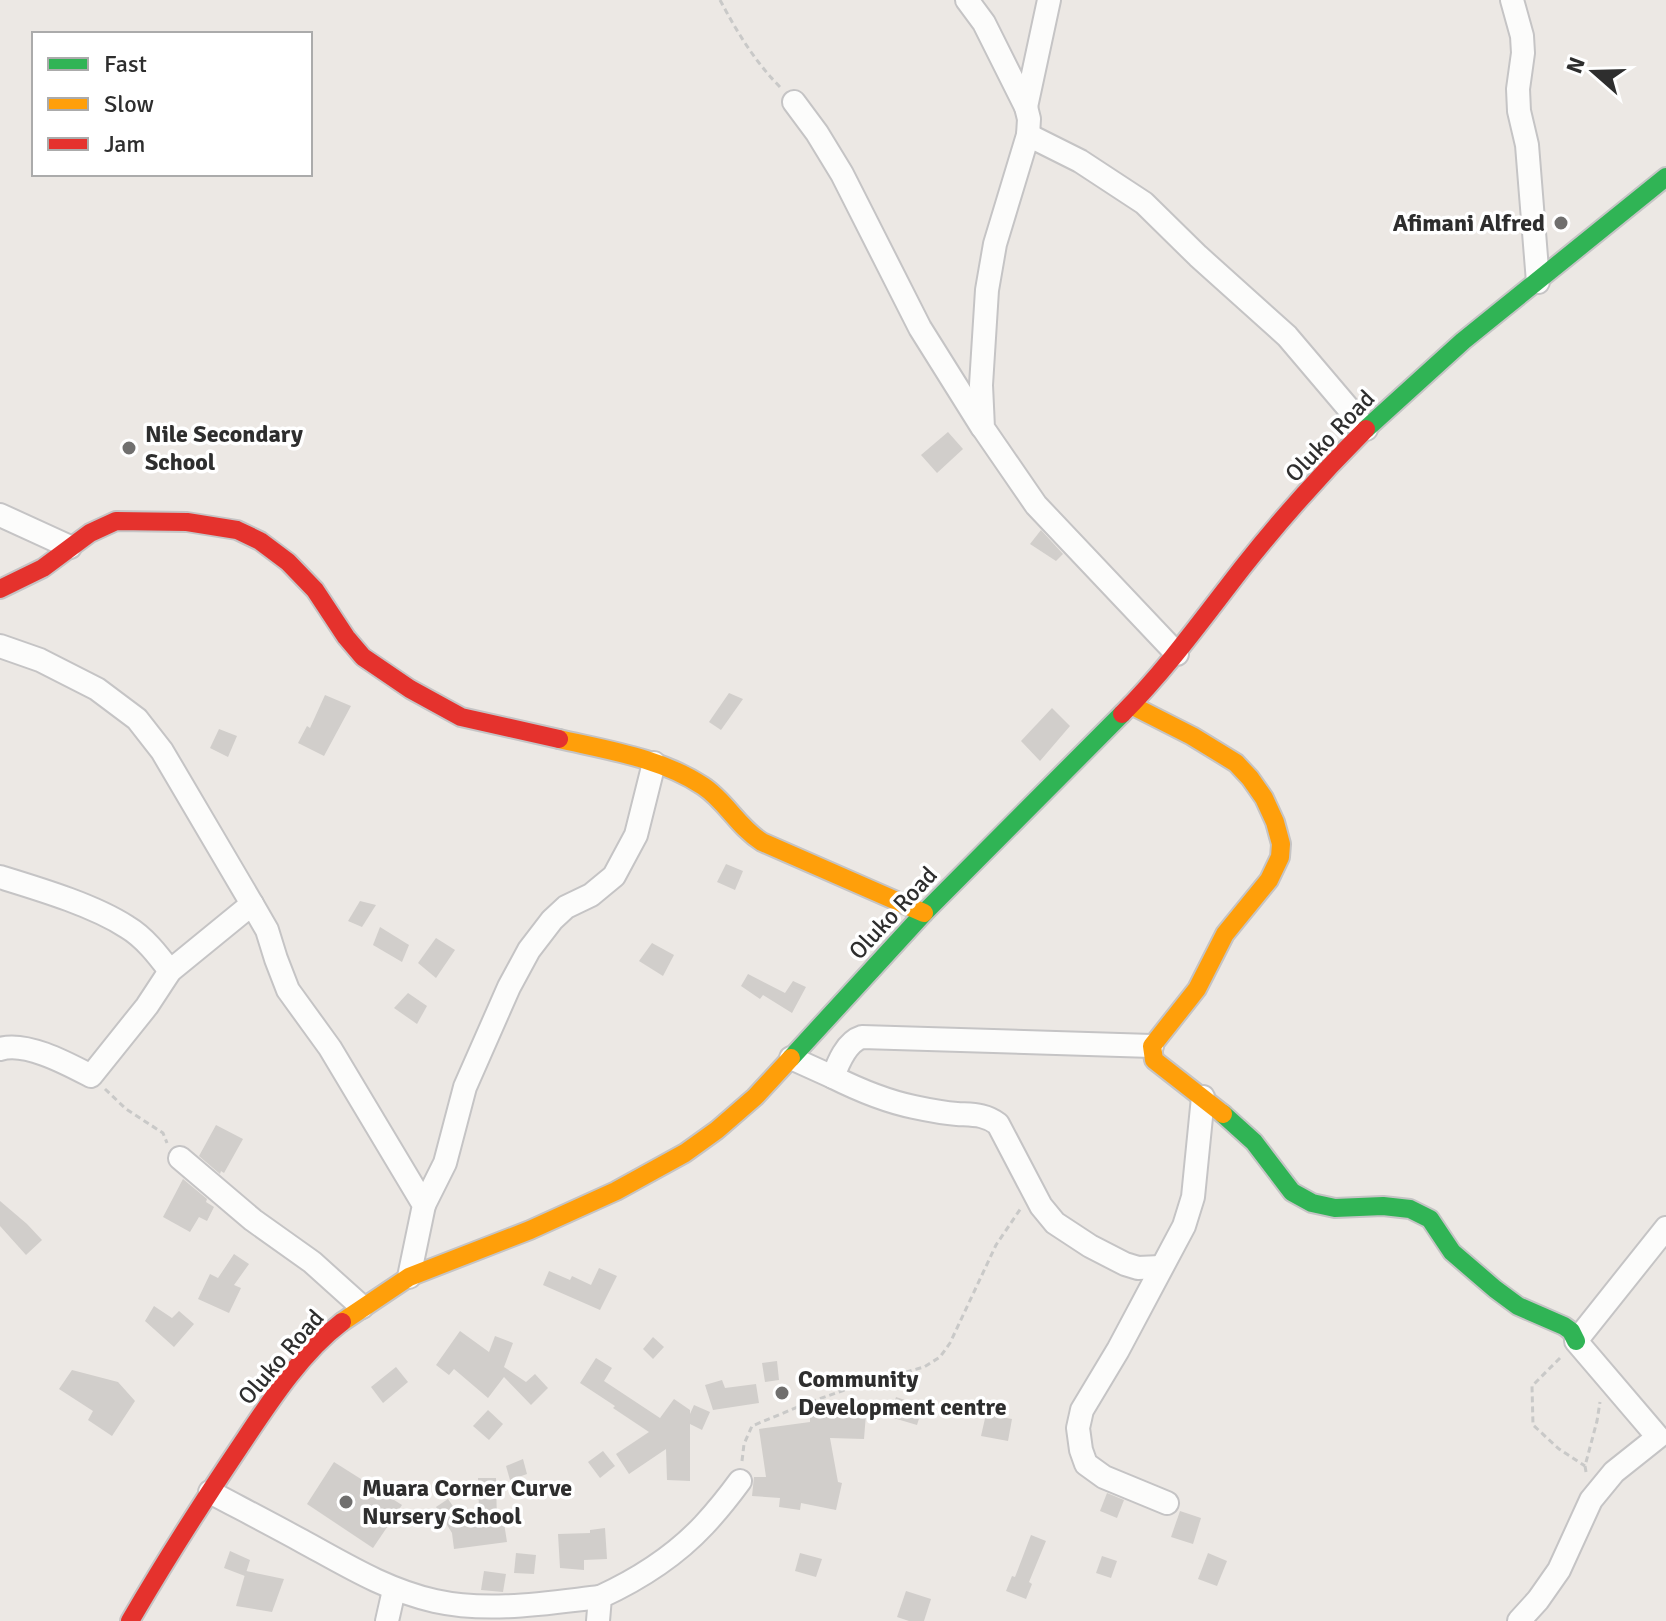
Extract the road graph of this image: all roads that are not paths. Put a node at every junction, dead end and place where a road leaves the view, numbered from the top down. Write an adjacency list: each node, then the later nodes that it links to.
1 (967, 0): 5 (street)
2 (1049, 0): 5 (street)
3 (1512, 0): 8 (street)
4 (794, 102): 9 (street)
5 (1026, 107): 6 (street)
6 (1028, 135): 9 (street); 10 (street)
7 (1666, 177): 8 (main road, Oluko Road)
8 (1538, 282): 10 (main road, Oluko Road)
9 (983, 428): 15 (street)
10 (1366, 429): 15 (main road, Oluko Road)
11 (0, 515): 12 (street)
12 (70, 547): 13 (main road); 17 (main road)
13 (0, 589)
14 (0, 646): 19 (street)
15 (1177, 654): 16 (main road, Oluko Road)
16 (1131, 705): 20 (main road, Oluko Road); 22 (main road)
17 (654, 763): 20 (main road); 28 (street)
18 (0, 877): 21 (street)
19 (252, 904): 21 (street); 28 (street)
20 (924, 913): 24 (main road, Oluko Road)
21 (170, 971): 23 (street)
22 (1152, 1046): 25 (street); 26 (main road)
23 (0, 1049)
24 (791, 1058): 25 (street); 31 (main road, Oluko Road)
25 (833, 1077): 30 (street)
26 (1203, 1097): 30 (street); 33 (main road)
27 (180, 1158): 32 (street)
28 (424, 1205): 31 (street)
29 (1666, 1228): 33 (street)
30 (1161, 1267): 37 (street)
31 (409, 1277): 32 (main road, Oluko Road)
32 (362, 1307): 36 (main road, Oluko Road)
33 (1576, 1341): 34 (street)
34 (1662, 1434): 43 (street)
35 (740, 1481): 39 (street)
36 (210, 1492): 38 (street); 40 (main road, Oluko Road)
37 (1167, 1503)
38 (394, 1590): 39 (street); 41 (street)
39 (600, 1597): 42 (street)
40 (130, 1621)
41 (387, 1621)
42 (598, 1621)
43 (1519, 1621)

